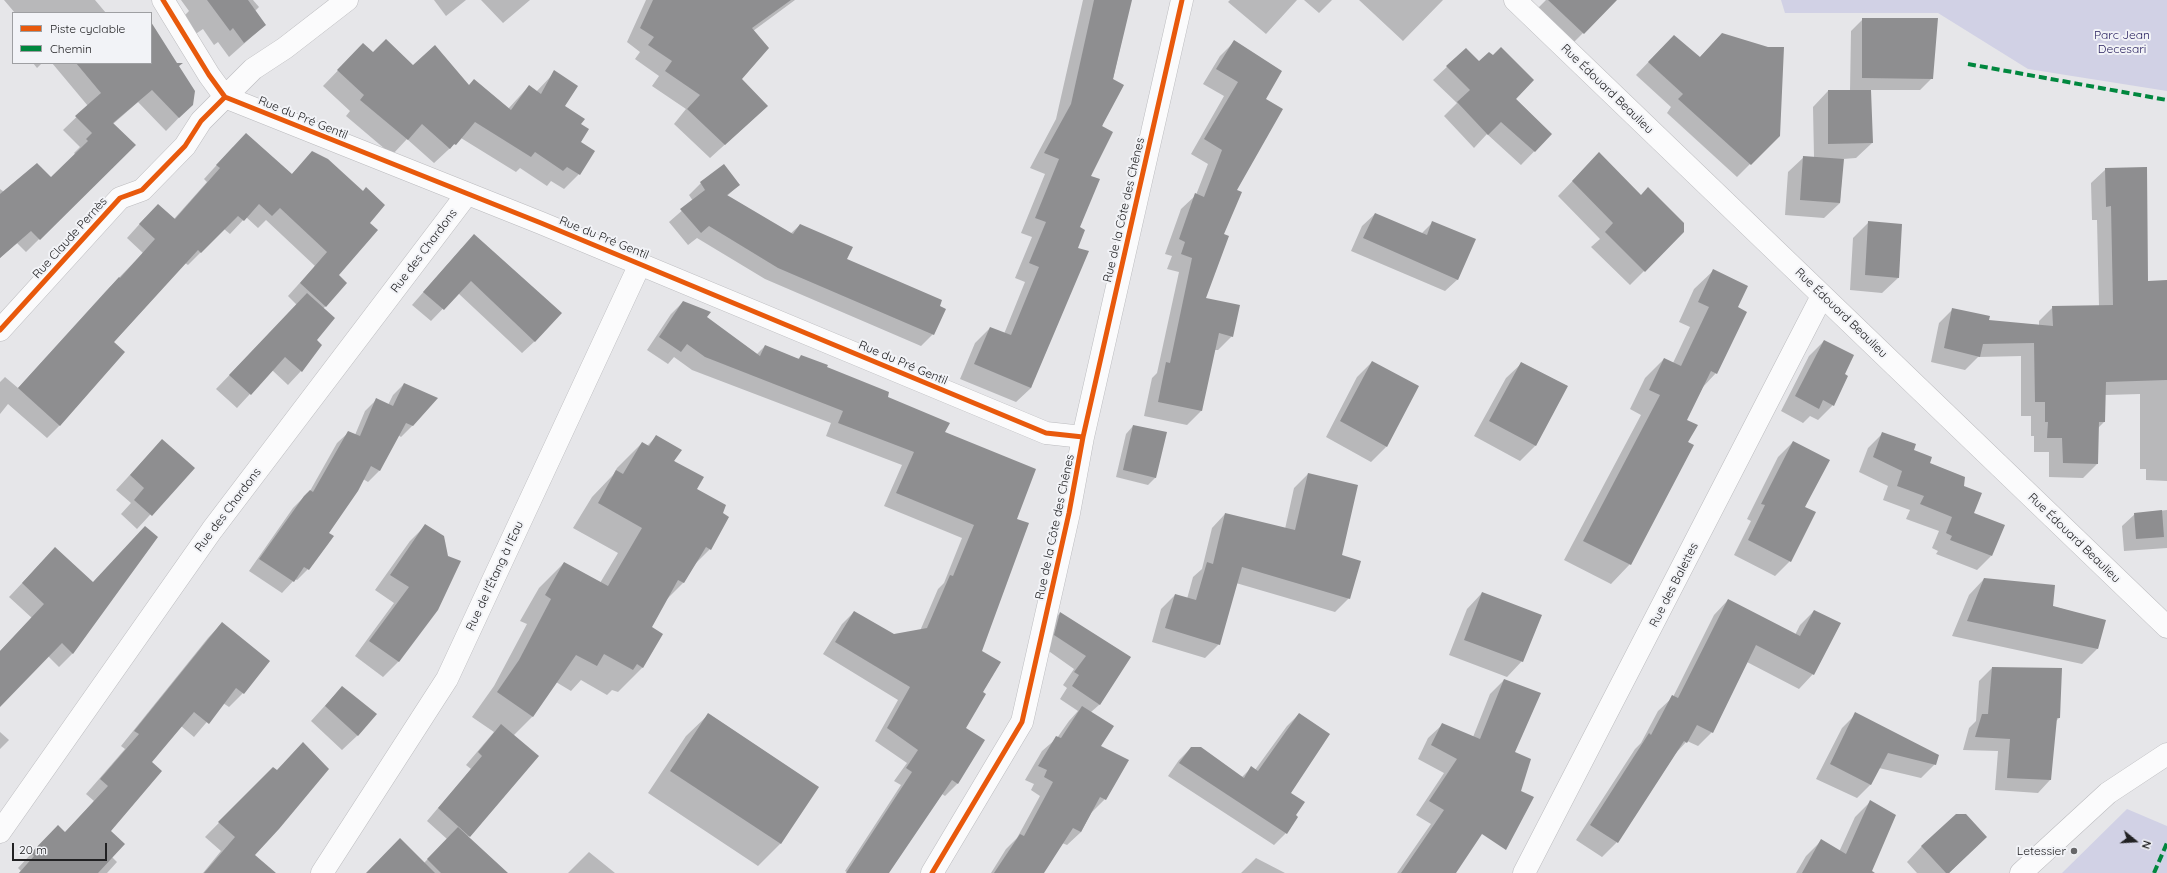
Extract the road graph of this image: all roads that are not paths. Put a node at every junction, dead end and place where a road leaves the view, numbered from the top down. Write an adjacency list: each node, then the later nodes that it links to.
1 (163, 0): 5 (street)
2 (347, 0): 5 (street, Rue Claude Pernès)
3 (1182, 0): 10 (street, Rue de la Côte des Chênes)
4 (1515, 0): 8 (street, Rue Édouard Beaulieu)
5 (225, 97): 6 (street, Rue du Pré Gentil); 9 (street, Rue Claude Pernès)
6 (467, 194): 7 (street, Rue du Pré Gentil); 13 (street, Rue des Chardons)
7 (640, 264): 10 (street, Rue du Pré Gentil); 14 (street, Rue de l'Étang à l'Eau)
8 (1822, 296): 11 (street, Rue Édouard Beaulieu); 16 (street, Rue des Balettes)
9 (0, 330)
10 (1083, 437): 15 (street, Rue de la Côte des Chênes)
11 (2167, 627)
12 (2167, 754): 17 (street)
13 (0, 832)
14 (322, 873)
15 (932, 873)
16 (1524, 873)
17 (2021, 873)

